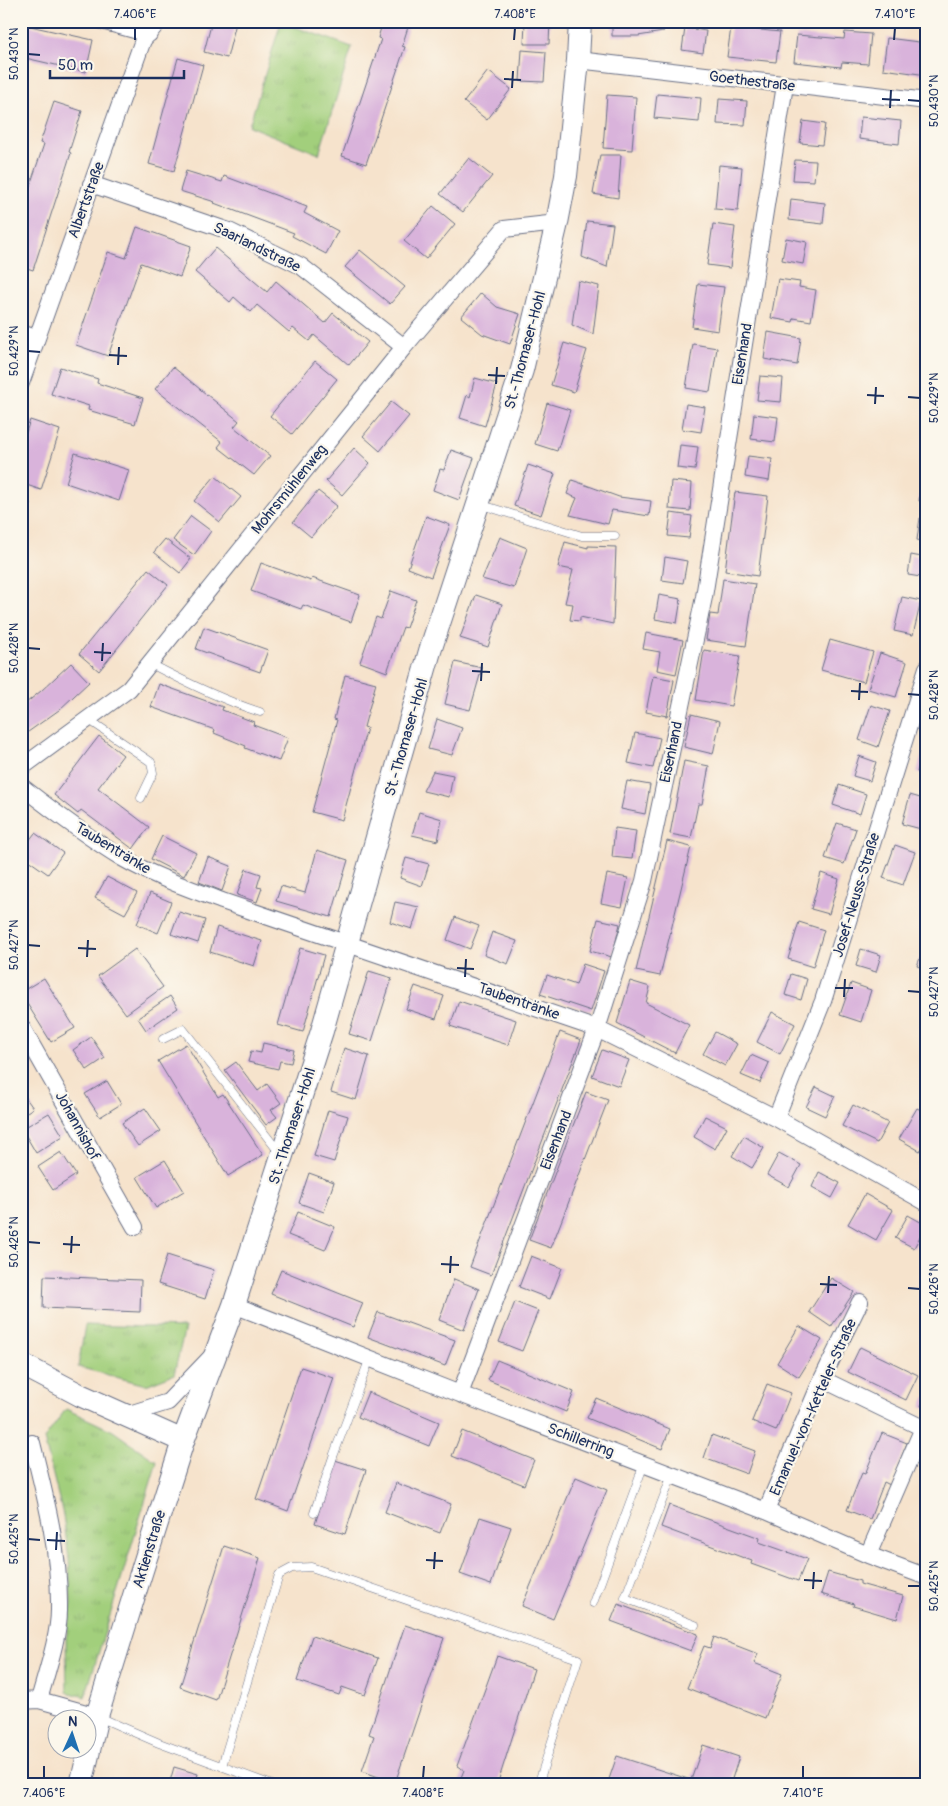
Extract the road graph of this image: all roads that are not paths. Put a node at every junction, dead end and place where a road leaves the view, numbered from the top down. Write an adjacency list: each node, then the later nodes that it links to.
1 (102, 21): 6 (street)
2 (159, 21): 6 (street, Albertstraße)
3 (367, 21): 5 (lane)
4 (580, 21): 7 (street, St.-Thomaser-Hohl)
5 (376, 23)
6 (149, 34): 10 (street, Albertstraße)
7 (578, 60): 8 (street, Goethestraße); 11 (street, St.-Thomaser-Hohl)
8 (784, 85): 9 (street, Goethestraße); 26 (street, Eisenhand)
9 (927, 101)
10 (91, 184): 12 (street, Albertstraße); 13 (street, Saarlandstraße)
11 (557, 223): 13 (street, Mohrsmühlenweg); 15 (street, St.-Thomaser-Hohl)
12 (29, 336): 14 (street, Albertstraße)
13 (404, 347): 17 (street, Mohrsmühlenweg)
14 (21, 383)
15 (477, 504): 16 (lane); 24 (street, St.-Thomaser-Hohl)
16 (615, 536)
17 (149, 664): 19 (lane); 20 (street, Mohrsmühlenweg)
18 (927, 668): 28 (street, Josef-Neuss-Straße)
19 (260, 712)
20 (88, 719): 21 (street, Mohrsmühlenweg); 23 (lane)
21 (21, 768)
22 (21, 786): 24 (street, Taubentränke)
23 (141, 798)
24 (346, 942): 26 (street, Taubentränke); 29 (street, St.-Thomaser-Hohl)
25 (21, 1026): 31 (street, Johannishof)
26 (598, 1029): 28 (street, Taubentränke); 38 (street, Eisenhand)
27 (163, 1038): 29 (lane)
28 (776, 1118): 30 (street, Taubentränke)
29 (282, 1156): 33 (street, St.-Thomaser-Hohl)
30 (926, 1200)
31 (135, 1226)
32 (860, 1302): 37 (street, Emanuel-von-Ketteler-Straße)
33 (234, 1304): 34 (street, St.-Thomaser-Hohl); 35 (street, Schillerring)
34 (215, 1353): 39 (street); 41 (street, St.-Thomaser-Hohl)
35 (370, 1358): 38 (street, Schillerring); 46 (lane)
36 (21, 1364): 39 (street)
37 (822, 1379): 40 (street); 45 (street, Emanuel-von-Ketteler-Straße)
38 (460, 1394): 43 (street, Schillerring)
39 (126, 1415): 41 (street)
40 (925, 1429): 47 (street)
41 (183, 1442): 54 (street, Aktienstraße)
42 (32, 1443): 51 (street)
43 (644, 1464): 44 (street, Schillerring); 49 (lane)
44 (672, 1474): 45 (street, Schillerring); 50 (lane)
45 (766, 1511): 47 (street, Schillerring)
46 (314, 1513)
47 (868, 1555): 48 (street, Schillerring)
48 (927, 1577)
49 (593, 1604)
50 (695, 1625)
51 (39, 1700): 52 (street); 53 (street)
52 (21, 1701)
53 (68, 1708)
54 (98, 1716): 56 (lane)
55 (88, 1758): 58 (street, Aktienstraße)
56 (222, 1766): 57 (lane); 59 (lane)
57 (269, 1784)
58 (81, 1785)
59 (538, 1785)

